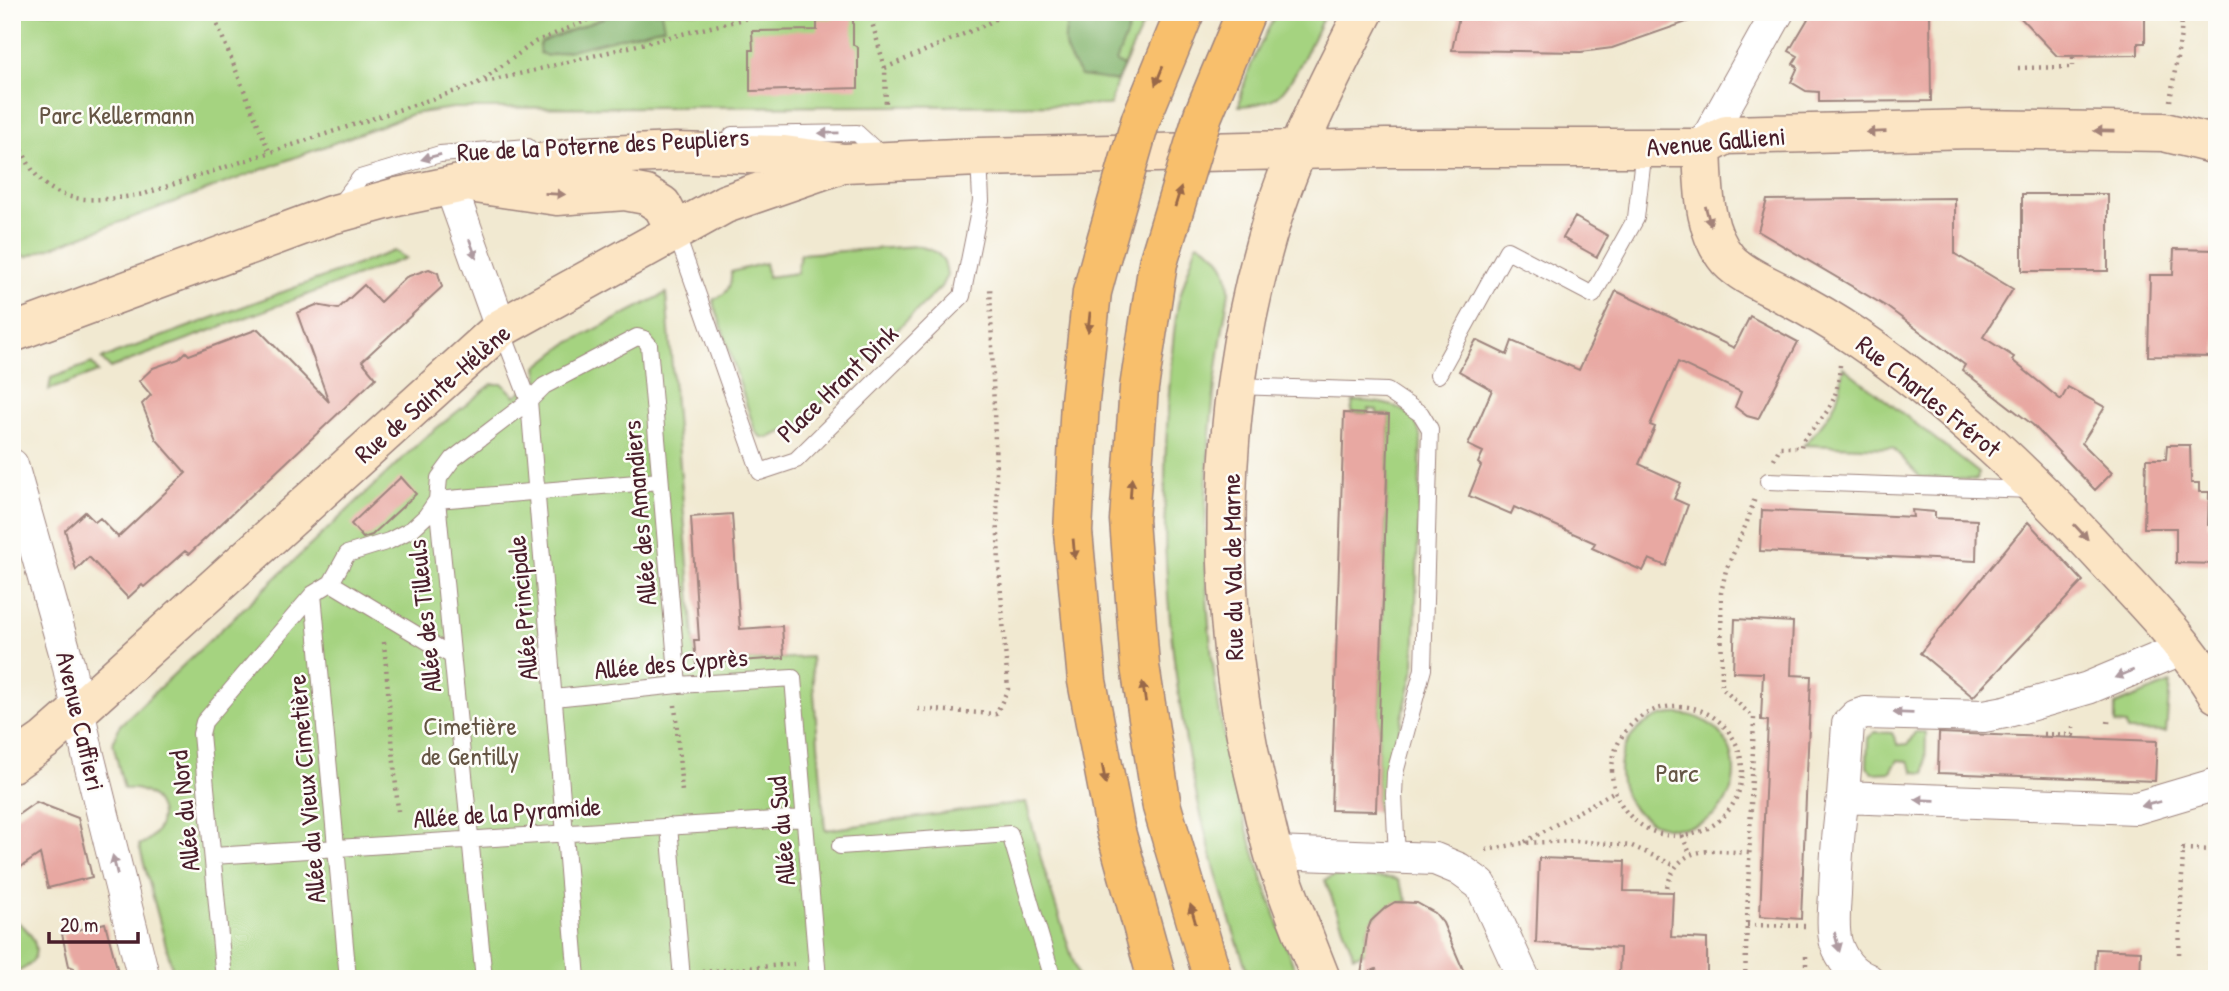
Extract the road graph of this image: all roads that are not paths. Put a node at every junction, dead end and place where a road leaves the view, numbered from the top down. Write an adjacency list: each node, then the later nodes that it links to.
1 (1185, 12): 57 (highway, one-way to 57, bridge)
2 (1246, 12): 58 (highway, one-way to 2, bridge)
3 (1364, 12): 10 (main road, Rue du Val de Marne)
4 (1778, 12): 8 (street)
5 (722, 135): 12 (lane, Rue de la Poterne des Peupliers, one-way to 5)
6 (628, 138): 15 (lane, Rue de la Poterne des Peupliers, one-way to 15)
7 (2217, 145): 8 (main road, Avenue Gallieni, one-way to 8)
8 (1702, 148): 9 (main road, Avenue Gallieni); 25 (main road, Rue Charles Frérot, one-way to 25)
9 (1644, 149): 10 (main road, Avenue Gallieni); 19 (lane)
10 (1297, 150): 11 (main road, Rue de la Poterne des Peupliers); 20 (main road, Rue du Val de Marne)
11 (979, 157): 12 (main road, Rue de la Poterne des Peupliers); 16 (lane, Place Hrant Dink)
12 (887, 160): 13 (main road, Rue de la Poterne des Peupliers)
13 (844, 163): 14 (main road, Rue de la Poterne des Peupliers); 16 (main road, Rue de Sainte-Hélène)
14 (457, 184): 15 (main road, Rue de la Poterne des Peupliers); 16 (main road, one-way to 16); 17 (street, one-way to 17)
15 (331, 215): 18 (main road, Rue de la Poterne des Peupliers)
16 (675, 230): 17 (main road, Rue de Sainte-Hélène)
17 (501, 328): 21 (lane, Allée Principale); 36 (main road, Rue de Sainte-Hélène)
18 (12, 333)
19 (1438, 375)
20 (1235, 386): 46 (main road, Rue du Val de Marne); 48 (lane)
21 (529, 401): 23 (lane, Allée des Amandiers); 26 (lane, Allée Principale); 27 (lane)
22 (12, 465): 36 (street, Avenue Caffieri)
23 (660, 481): 26 (lane); 33 (lane, Allée des Amandiers)
24 (1765, 481): 25 (lane)
25 (2041, 490): 30 (main road, Rue Charles Frérot, one-way to 30)
26 (537, 491): 27 (lane); 35 (lane, Allée Principale)
27 (437, 500): 28 (lane); 31 (lane, Allée des Tilleuls)
28 (331, 583): 29 (lane); 31 (lane)
29 (313, 594): 45 (lane, Allée du Vieux Cimetière); 47 (lane, Allée du Nord)
30 (2186, 647): 34 (main road, Rue Charles Frérot); 39 (street, one-way to 39)
31 (452, 656): 43 (lane, Allée des Tilleuls)
32 (793, 678): 33 (lane, Allée des Cyprès); 40 (lane, Allée du Sud)
33 (678, 685): 35 (lane, Allée des Cyprès)
34 (2217, 694)
35 (554, 698): 42 (lane, Allée Principale)
36 (78, 711): 37 (main road, Rue de Sainte-Hélène); 50 (street, Avenue Caffieri, one-way to 36)
37 (12, 763)
38 (2217, 785): 39 (street, one-way to 39)
39 (1843, 797): 61 (street, one-way to 61)
40 (805, 818): 41 (lane, Allée de la Pyramide); 49 (lane, Allée du Sud)
41 (669, 826): 42 (lane, Allée de la Pyramide); 55 (lane)
42 (565, 833): 43 (lane, Allée de la Pyramide); 54 (lane, Allée Principale)
43 (470, 839): 45 (lane, Allée de la Pyramide); 53 (lane, Allée des Tilleuls)
44 (840, 846): 56 (lane)
45 (335, 849): 47 (lane, Allée de la Pyramide); 52 (lane, Allée du Vieux Cimetière)
46 (1274, 853): 48 (street); 59 (main road, Rue du Val de Marne)
47 (213, 856): 51 (lane, Allée du Nord)
48 (1397, 858): 60 (street)
49 (817, 970)
50 (144, 979)
51 (224, 979)
52 (348, 979)
53 (484, 979)
54 (577, 979)
55 (682, 979)
56 (1053, 979)
57 (1157, 979)
58 (1213, 979)
59 (1321, 979)
60 (1524, 979)
61 (1867, 979)

